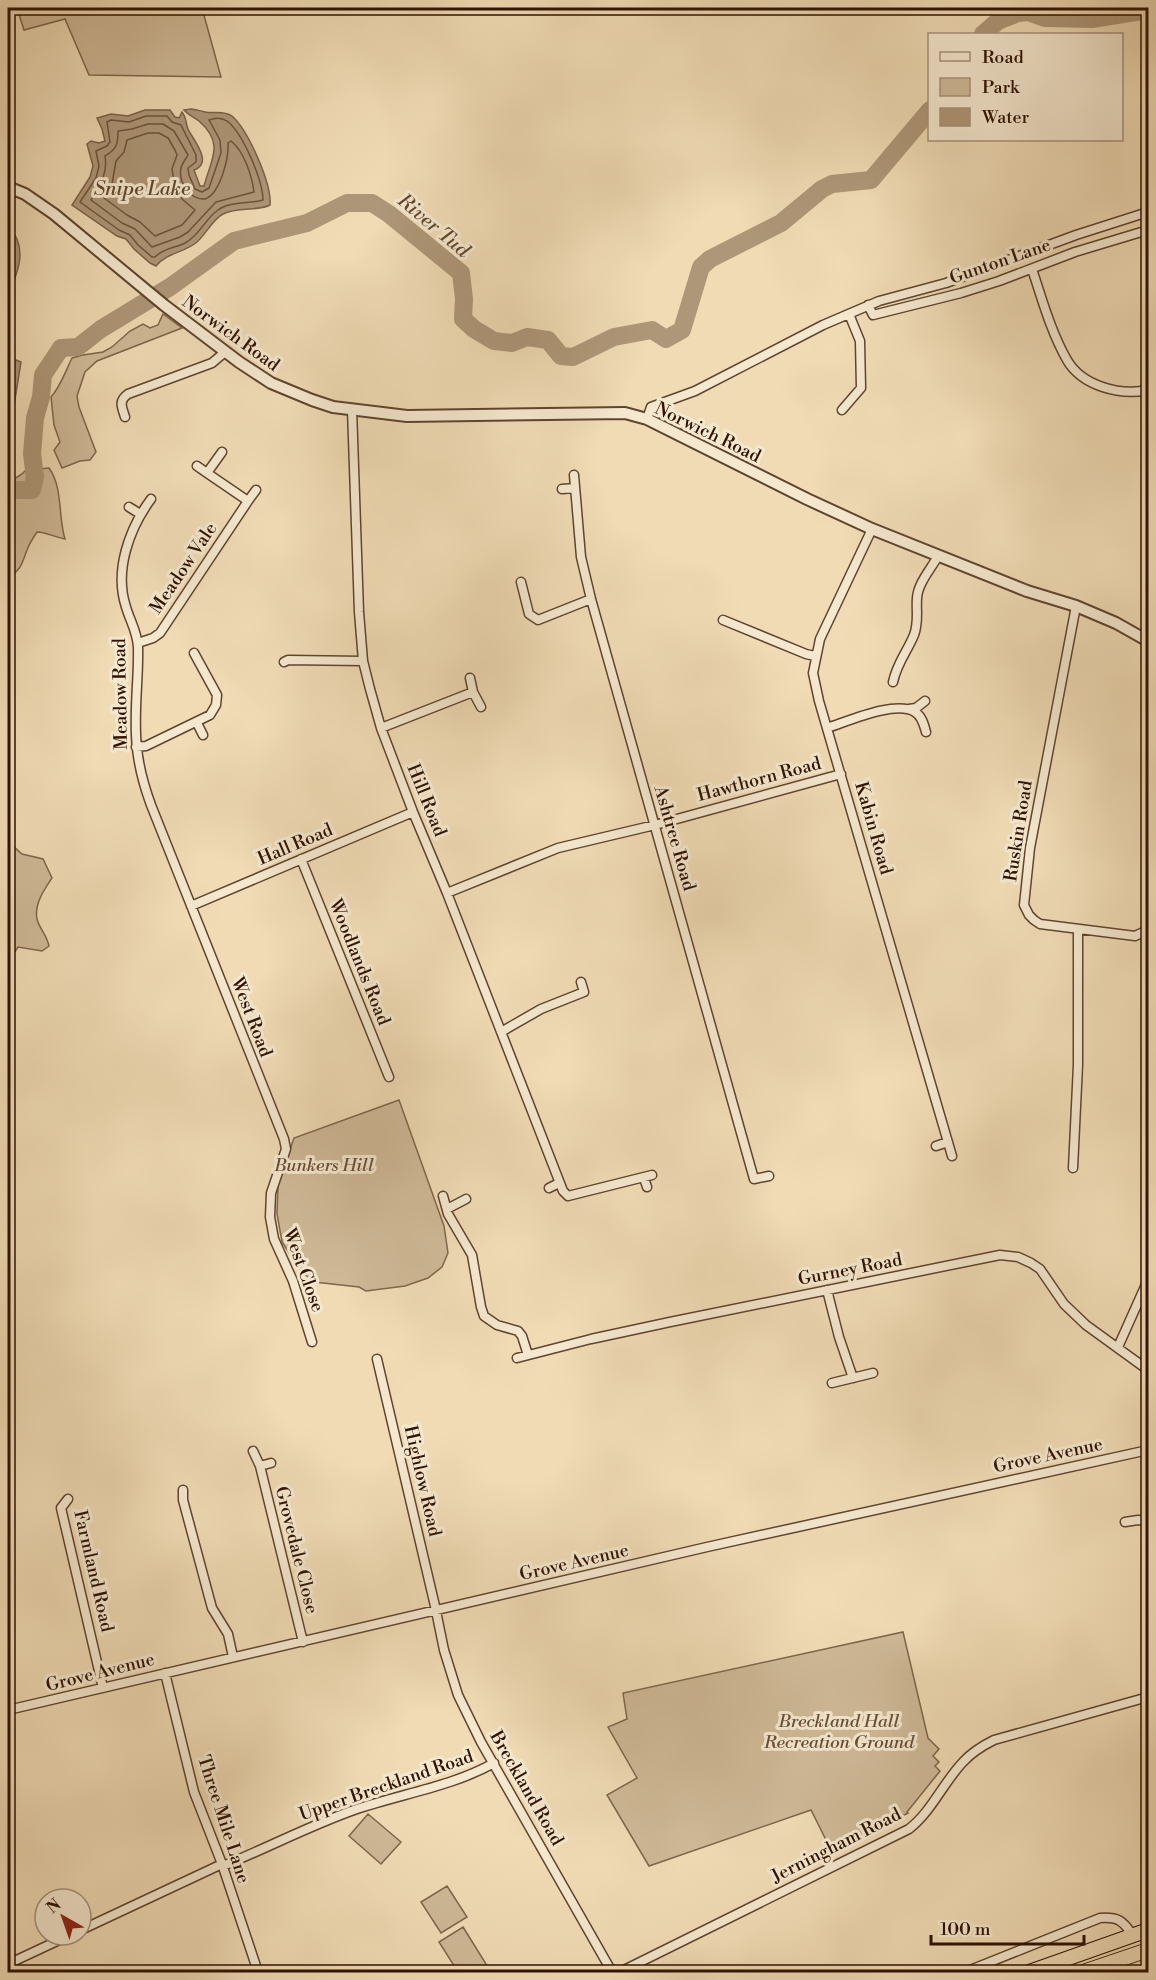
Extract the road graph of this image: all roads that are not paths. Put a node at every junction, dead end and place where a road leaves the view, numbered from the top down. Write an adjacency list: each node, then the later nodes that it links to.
1 (8, 187): 7 (street, Norwich Road)
2 (1149, 212): 5 (street, Gunton Lane)
3 (1149, 230): 4 (street, Gunton Lane)
4 (1032, 269): 5 (street, Gunton Lane); 8 (street)
5 (868, 305): 6 (street, Gunton Lane)
6 (849, 314): 10 (street); 12 (street, Gunton Lane)
7 (225, 352): 9 (street, Norwich Road); 11 (street)
8 (1149, 390)
9 (352, 409): 12 (street, Norwich Road); 34 (street, Hill Road)
10 (842, 410)
11 (125, 417)
12 (647, 419): 24 (street, Norwich Road)
13 (222, 452): 15 (street)
14 (197, 466): 15 (street)
15 (207, 473): 21 (street)
16 (574, 475): 17 (street, Ashtree Road)
17 (575, 488): 18 (street); 27 (street, Ashtree Road)
18 (562, 489)
19 (256, 490): 21 (street, Meadow Vale)
20 (151, 500): 23 (street, Meadow Road)
21 (248, 501): 31 (street, Meadow Vale)
22 (129, 507): 23 (street)
23 (140, 514): 31 (street, Meadow Road)
24 (872, 529): 25 (street, Norwich Road); 33 (street, Kabin Road)
25 (938, 556): 28 (street, Norwich Road); 37 (street)
26 (521, 582): 27 (street)
27 (591, 599): 50 (street, Ashtree Road)
28 (1076, 606): 30 (street, Norwich Road); 54 (street, Ruskin Road)
29 (723, 620): 33 (street)
30 (1148, 637)
31 (138, 643): 47 (street, Meadow Road)
32 (194, 653): 42 (street)
33 (815, 656): 44 (street, Kabin Road)
34 (363, 661): 35 (street); 43 (street, Hill Road)
35 (284, 662)
36 (471, 678): 38 (street)
37 (893, 682)
38 (473, 692): 40 (street); 43 (street)
39 (925, 701): 41 (street)
40 (481, 707)
41 (906, 709): 44 (street); 45 (street)
42 (197, 723): 46 (street); 47 (street)
43 (381, 728): 49 (street, Hill Road)
44 (827, 728): 48 (street, Kabin Road)
45 (926, 732)
46 (203, 735)
47 (136, 747): 53 (street, Meadow Road)
48 (841, 774): 50 (street, Hawthorn Road); 60 (street, Kabin Road)
49 (413, 812): 51 (street, Hall Road); 52 (street, Hill Road)
50 (655, 825): 52 (street, Hawthorn Road); 64 (street, Ashtree Road)
51 (301, 859): 53 (street, Hall Road); 58 (street, Woodlands Road)
52 (447, 893): 57 (street, Hill Road)
53 (191, 906): 59 (street, West Road)
54 (1078, 929): 55 (street, Ruskin Road); 63 (street)
55 (1149, 930)
56 (581, 982): 57 (street)
57 (501, 1032): 66 (street, Hill Road)
58 (389, 1077)
59 (284, 1139): 73 (street, West Close)
60 (948, 1142): 61 (street); 62 (street, Kabin Road)
61 (936, 1146)
62 (952, 1156)
63 (1073, 1168)
64 (769, 1176)
65 (648, 1180): 66 (street, Hill Road)
66 (559, 1184): 67 (street)
67 (549, 1188)
68 (443, 1196): 70 (street)
69 (466, 1199): 70 (street)
70 (447, 1209): 75 (street)
71 (1149, 1280): 74 (street)
72 (827, 1290): 74 (street, Gurney Road); 75 (street, Gurney Road); 80 (street)
73 (312, 1342)
74 (1118, 1347): 78 (street, Gurney Road)
75 (528, 1355): 76 (street, Gurney Road)
76 (517, 1358)
77 (377, 1359): 90 (street, Highlow Road)
78 (1149, 1370)
79 (873, 1373): 80 (street)
80 (853, 1378): 81 (street)
81 (832, 1383)
82 (1149, 1450): 90 (street, Grove Avenue)
83 (253, 1451): 85 (street, Grovedale Close)
84 (271, 1463): 85 (street, Grovedale Close)
85 (260, 1466): 91 (street, Grovedale Close)
86 (183, 1490): 92 (street)
87 (68, 1499): 94 (street, Farmland Road)
88 (1149, 1521): 89 (street)
89 (1125, 1522)
90 (436, 1611): 91 (street, Grove Avenue); 97 (street, Breckland Road)
91 (303, 1642): 92 (street, Grove Avenue)
92 (233, 1657): 93 (street, Grove Avenue)
93 (165, 1673): 94 (street, Grove Avenue); 98 (street, Three Mile Lane)
94 (103, 1688): 96 (street, Grove Avenue)
95 (1149, 1697): 107 (street, Jerningham Road)
96 (8, 1710)
97 (494, 1763): 98 (street, Upper Breckland Road); 106 (street, Breckland Road)
98 (223, 1865): 99 (street, Upper Breckland Road); 105 (street, Three Mile Lane)
99 (93, 1925)
100 (1149, 1930): 101 (highway)
101 (1133, 1936): 103 (highway); 108 (street); 109 (highway)
102 (44, 1947): 104 (street)
103 (1144, 1951): 110 (highway)
104 (8, 1964)
105 (258, 1972)
106 (612, 1972)
107 (620, 1972)
108 (964, 1972)
109 (1029, 1972)
110 (1083, 1972)

